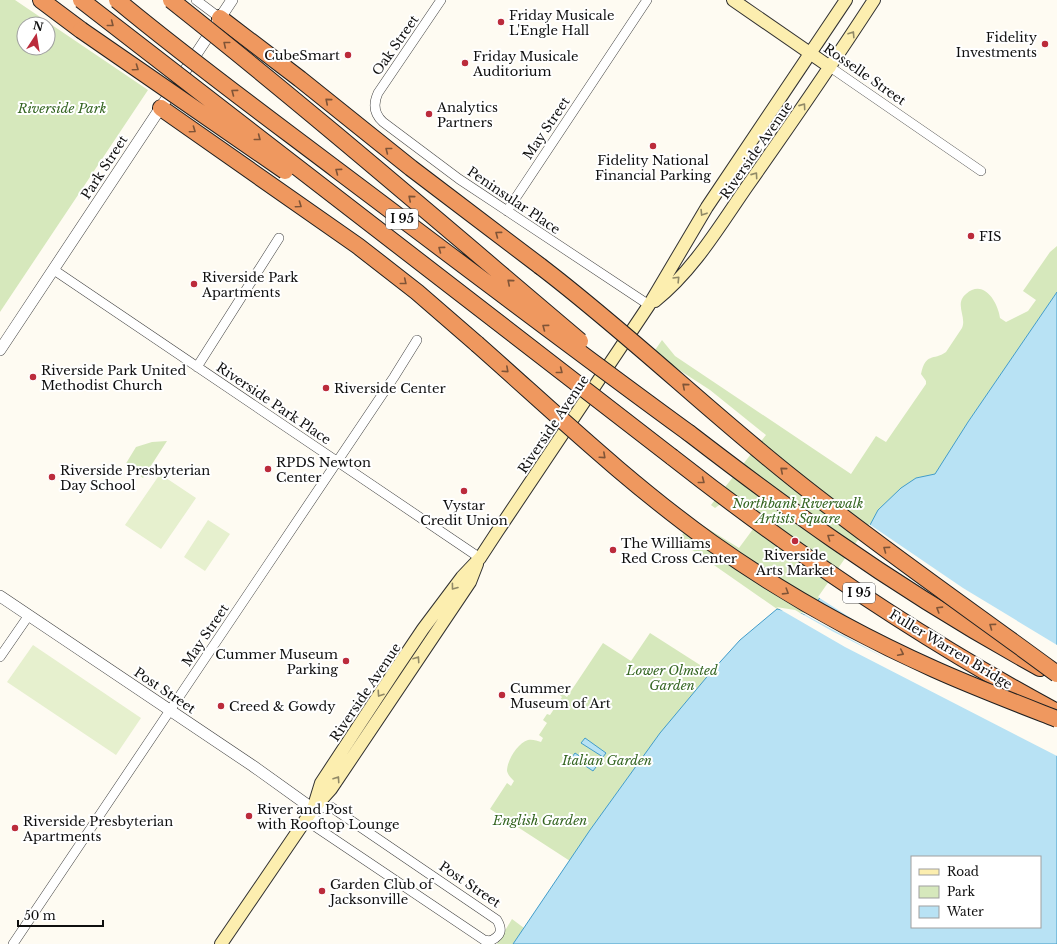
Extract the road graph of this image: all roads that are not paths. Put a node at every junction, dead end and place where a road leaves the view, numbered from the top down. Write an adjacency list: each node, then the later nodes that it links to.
1 (41, 0): 21 (highway, one-way to 21, bridge)
2 (80, 0): 21 (highway, I 95, one-way to 21, bridge)
3 (117, 0): 26 (highway, I 95, one-way to 3, bridge)
4 (171, 0): 26 (highway, one-way to 4, bridge)
5 (196, 0): 12 (street)
6 (232, 0): 12 (street, Park Street)
7 (441, 0): 15 (street, Oak Street)
8 (648, 0): 18 (street, May Street)
9 (732, 0): 13 (main road, Rosselle Street)
10 (846, 0): 13 (main road, Riverside Avenue)
11 (874, 0): 14 (main road, Riverside Avenue, one-way to 11)
12 (220, 18): 16 (street, Park Street); 32 (highway, one-way to 12, bridge)
13 (810, 53): 14 (main road, Rosselle Street); 22 (main road, Riverside Avenue, one-way to 22)
14 (830, 67): 17 (street, Rosselle Street); 22 (main road, Riverside Avenue, one-way to 14)
15 (375, 106): 18 (street, Peninsular Place)
16 (161, 108): 20 (street, Park Street); 36 (highway, one-way to 36, bridge)
17 (980, 171)
18 (507, 211): 22 (street, Peninsular Place)
19 (279, 238): 25 (street)
20 (54, 270): 24 (street, Park Street); 25 (street, Riverside Park Place)
21 (441, 279): 35 (highway, Fuller Warren Bridge / I 95, one-way to 35, bridge)
22 (649, 305): 28 (main road, Riverside Avenue)
23 (417, 340): 27 (street, May Street)
24 (0, 350)
25 (196, 367): 27 (street, Riverside Park Place)
26 (689, 434): 33 (highway, I 95, one-way to 26)
27 (337, 461): 28 (street, Riverside Park Place); 34 (street, May Street)
28 (480, 558): 37 (main road, Riverside Avenue)
29 (0, 596): 30 (street, Post Street)
30 (29, 614): 31 (street); 34 (street, Post Street)
31 (0, 657)
32 (1057, 674)
33 (1057, 678)
34 (170, 711): 37 (street, Post Street); 38 (street, May Street)
35 (1057, 712)
36 (1057, 720)
37 (313, 809): 37 (street, Post Street); 39 (main road, Riverside Avenue)
38 (13, 944)
39 (222, 944)

